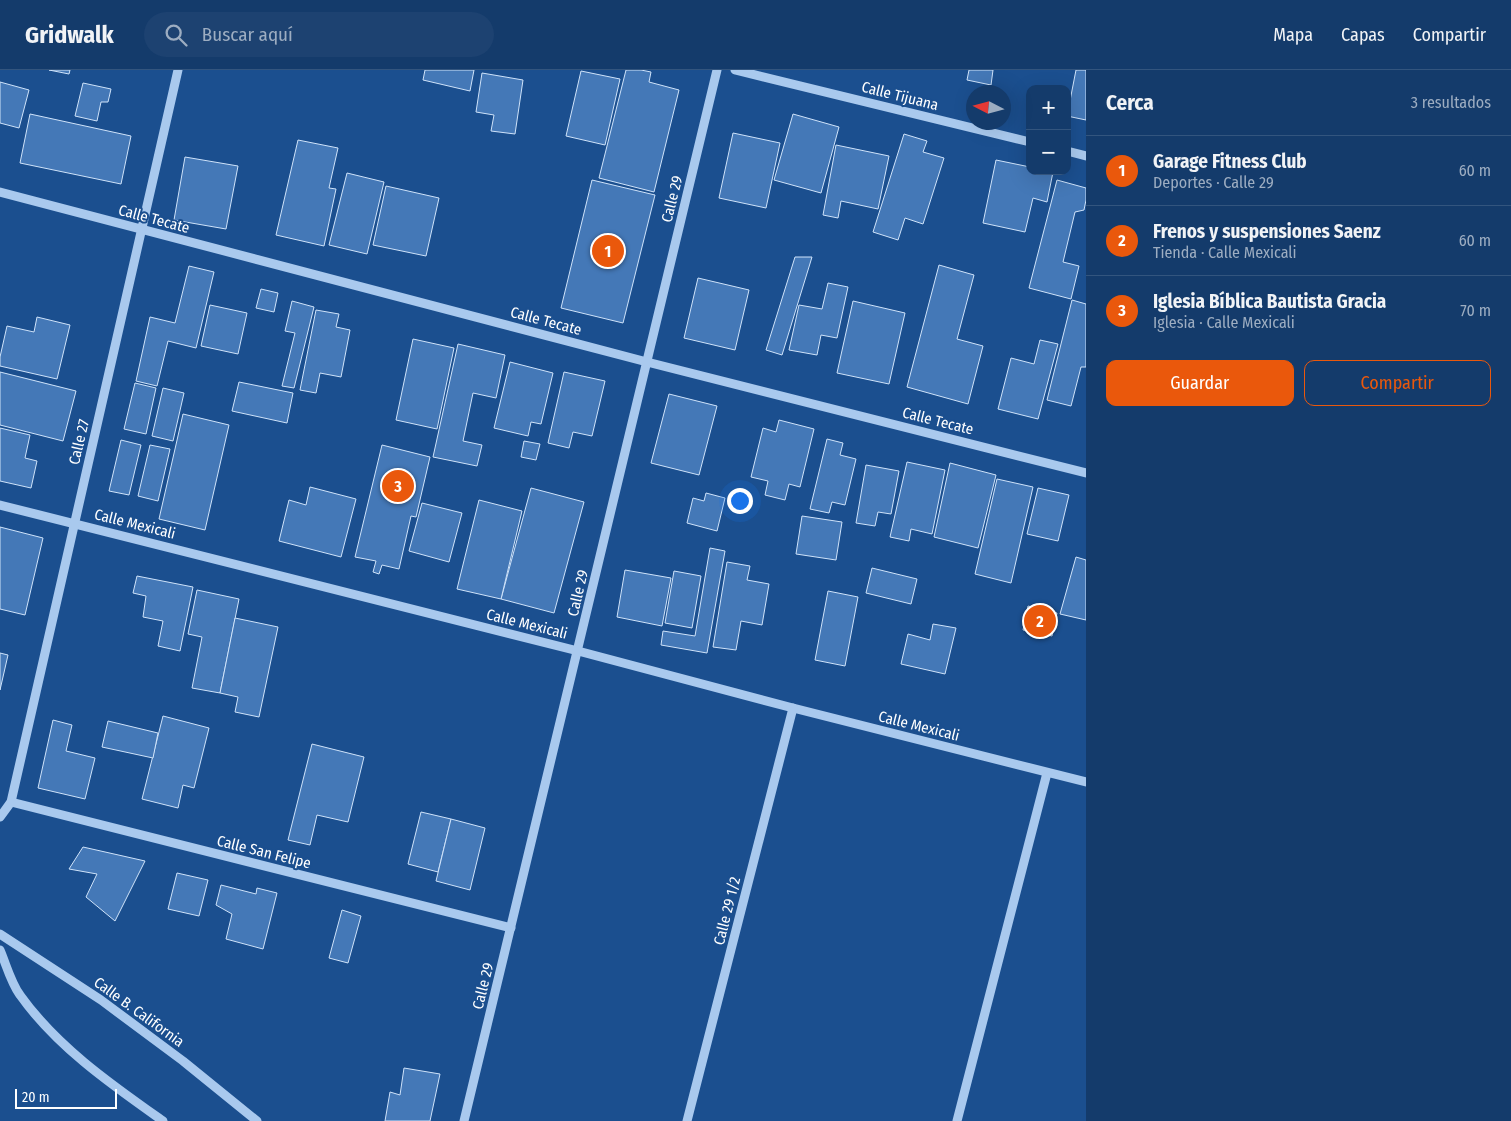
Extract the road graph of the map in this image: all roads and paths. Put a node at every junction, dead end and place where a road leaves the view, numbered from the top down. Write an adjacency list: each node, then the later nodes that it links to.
1 (178, 70): 8 (street, Calle 27)
2 (717, 70): 9 (street, Calle 29)
3 (735, 70): 4 (street, Calle Tijuana)
4 (1026, 141)
5 (1071, 152): 6 (street)
6 (1086, 156)
7 (0, 192): 8 (street, Calle Tecate)
8 (141, 229): 9 (street, Calle Tecate); 12 (street, Calle 27)
9 (647, 362): 10 (street, Calle Tecate); 13 (street, Calle 29)
10 (1086, 473)
11 (0, 505): 12 (street, Calle Mexicali)
12 (75, 523): 13 (street, Calle Mexicali); 17 (street, Calle 27)
13 (578, 651): 14 (street, Calle Mexicali); 19 (street, Calle 29)
14 (793, 708): 15 (street, Calle Mexicali); 25 (street, Calle 29 1/2)
15 (1047, 773): 16 (street, Calle Mexicali); 26 (street)
16 (1086, 782)
17 (11, 802): 18 (street, Calle 27); 19 (street, Calle San Felipe)
18 (0, 817)
19 (511, 928): 24 (street, Calle 29)
20 (0, 934): 23 (street, Calle B. California)
21 (0, 950): 22 (street)
22 (163, 1121)
23 (257, 1121)
24 (464, 1121)
25 (687, 1121)
26 (957, 1121)

